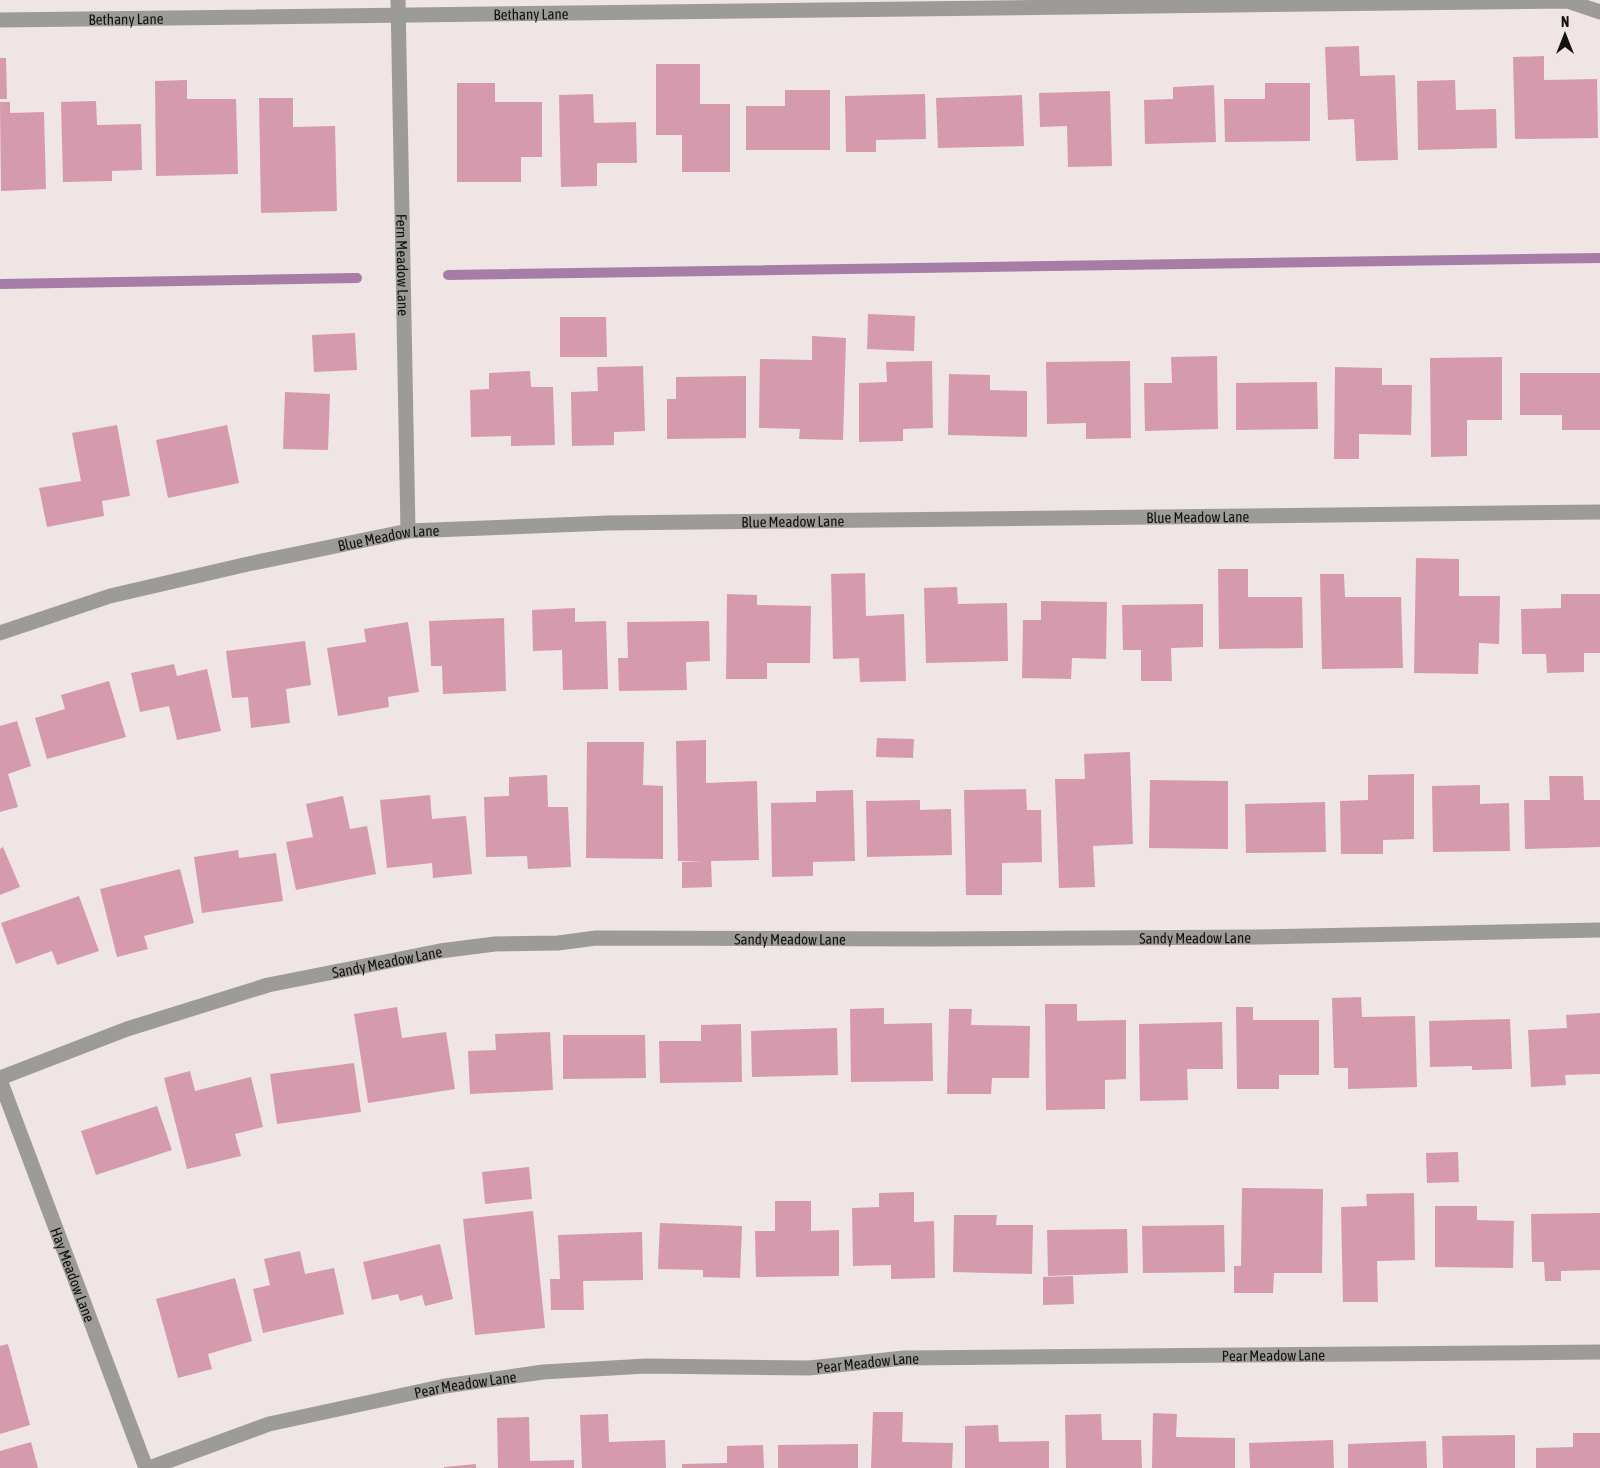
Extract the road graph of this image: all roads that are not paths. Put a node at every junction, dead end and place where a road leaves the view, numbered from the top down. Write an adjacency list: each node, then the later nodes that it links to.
1 (398, 8): 2 (street, Bethany Lane); 3 (street, Bethany Lane); 5 (street, Fern Meadow Lane)
2 (1600, 12)
3 (0, 20)
4 (1600, 512): 5 (street, Blue Meadow Lane)
5 (408, 531): 6 (street, Blue Meadow Lane)
6 (0, 633)
7 (1600, 930): 8 (street, Sandy Meadow Lane)
8 (0, 1079): 10 (street, Hay Meadow Lane)
9 (1600, 1352): 10 (street, Pear Meadow Lane)
10 (148, 1468)

